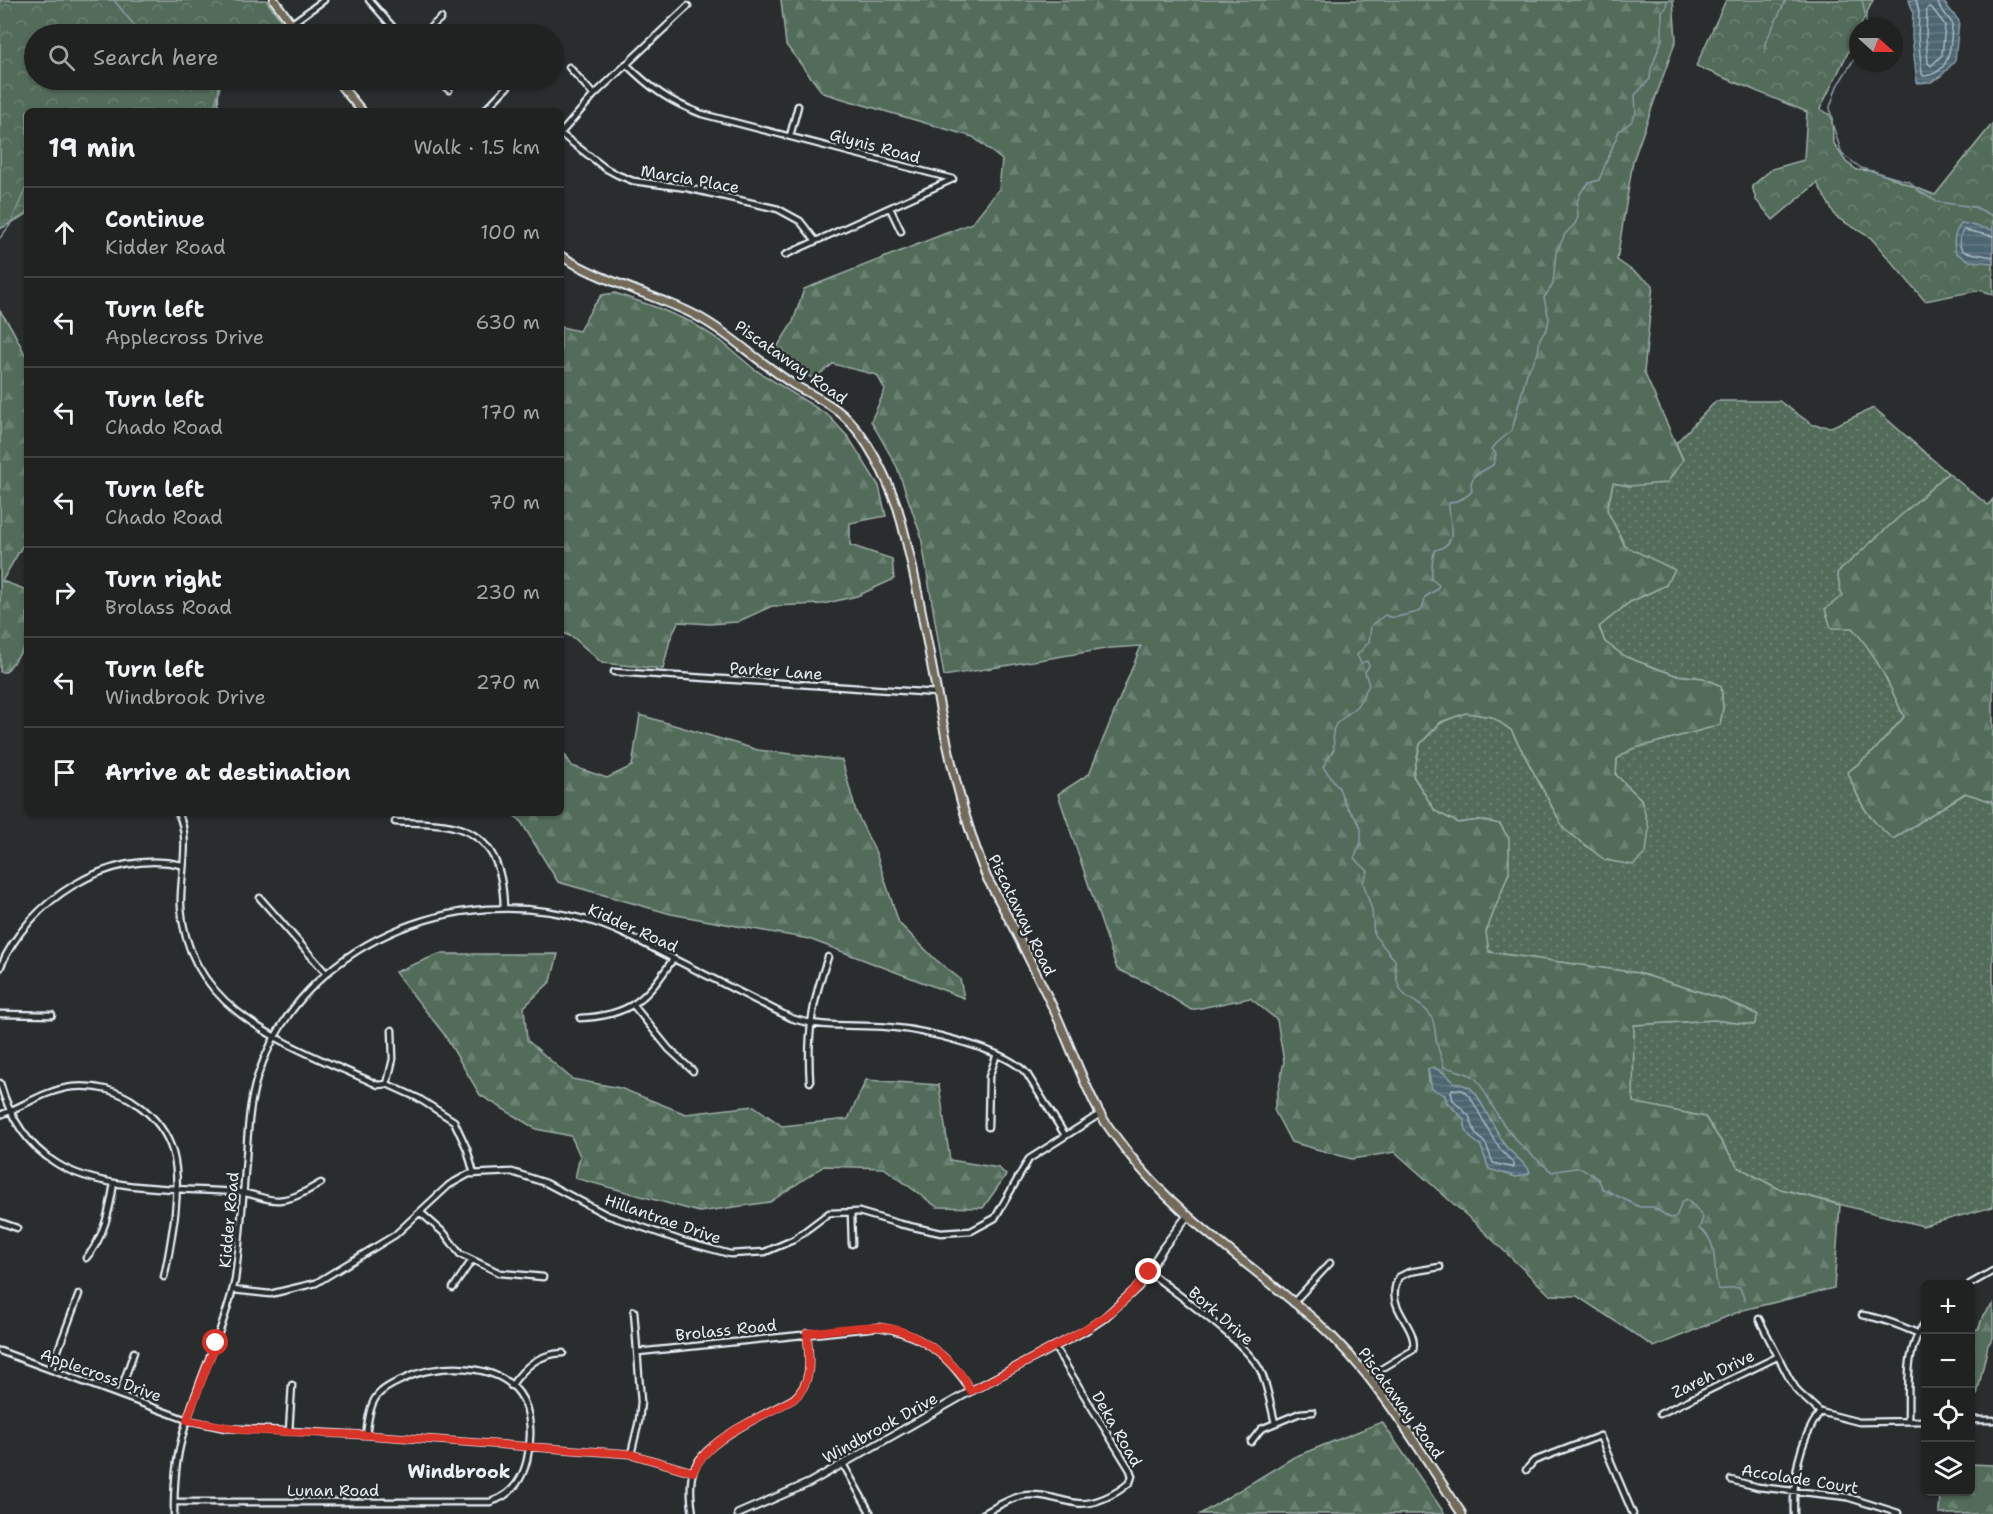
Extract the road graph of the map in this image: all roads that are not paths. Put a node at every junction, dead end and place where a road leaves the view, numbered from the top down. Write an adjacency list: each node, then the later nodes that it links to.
1 (274, 0): 6 (main road)
2 (324, 0): 6 (street)
3 (369, 0): 7 (street)
4 (688, 6): 9 (street)
5 (441, 18): 8 (street)
6 (291, 24)
7 (390, 24)
8 (434, 24)
9 (626, 64): 13 (street); 19 (street, Glynis Road)
10 (569, 67): 13 (street)
11 (344, 90): 15 (main road)
12 (504, 90): 16 (street)
13 (594, 94): 17 (street)
14 (798, 106): 19 (street)
15 (359, 108)
16 (487, 108)
17 (564, 129)
18 (564, 135): 22 (street, Marcia Place)
19 (790, 136): 20 (street, Glynis Road)
20 (890, 208): 21 (street); 22 (street, Glynis Road)
21 (902, 231)
22 (815, 240): 23 (street, Glynis Road)
23 (785, 255)
24 (564, 258): 26 (main road, Piscataway Road)
25 (614, 672): 26 (street, Parker Lane)
26 (937, 693): 49 (main road, Piscataway Road)
27 (180, 816): 29 (street)
28 (395, 822): 31 (street)
29 (182, 865): 34 (street); 42 (street)
30 (260, 898): 35 (street)
31 (504, 908): 33 (street, Kidder Road); 35 (street, Kidder Road)
32 (828, 957): 40 (street)
33 (672, 959): 36 (street); 40 (street, Kidder Road)
34 (0, 968)
35 (325, 972): 42 (street, Kidder Road)
36 (634, 1006): 39 (street); 44 (street)
37 (0, 1014): 38 (street)
38 (52, 1015)
39 (580, 1018)
40 (810, 1024): 43 (street, Kidder Road); 45 (street)
41 (392, 1030): 47 (street)
42 (274, 1036): 47 (street); 57 (street, Kidder Road)
43 (997, 1054): 51 (street); 52 (street, Kidder Road)
44 (693, 1071)
45 (810, 1082)
46 (0, 1083): 48 (street)
47 (387, 1084): 53 (street)
48 (10, 1111): 50 (street); 54 (street); 56 (street)
49 (1100, 1114): 52 (street, Hillantrae Drive); 60 (main road, Piscataway Road)
50 (0, 1115)
51 (988, 1127)
52 (1065, 1135): 59 (street, Hillantrae Drive)
53 (474, 1174): 58 (street, Hillantrae Drive); 59 (street, Hillantrae Drive)
54 (114, 1183): 56 (street); 64 (street)
55 (321, 1183): 57 (street)
56 (178, 1188): 57 (street); 70 (street)
57 (242, 1192): 74 (street, Kidder Road)
58 (420, 1212): 65 (street); 74 (street, Hillantrae Drive)
59 (851, 1212): 63 (street)
60 (1188, 1215): 69 (street, Windbrook Drive); 76 (main road, Piscataway Road)
61 (0, 1222): 62 (street)
62 (17, 1228)
63 (852, 1244)
64 (86, 1258)
65 (472, 1260): 71 (street); 73 (street)
66 (1330, 1263): 76 (street)
67 (1440, 1267): 90 (street)
68 (1993, 1271): 72 (street)
69 (1149, 1272): 83 (street, Windbrook Drive); 103 (street, Bork Drive)
70 (164, 1277)
71 (543, 1277)
72 (1975, 1281)
73 (453, 1288)
74 (233, 1290): 98 (street, Kidder Road)
75 (79, 1294): 89 (street)
76 (1293, 1303): 90 (main road, Piscataway Road)
77 (634, 1311): 86 (street)
78 (1862, 1315): 82 (street)
79 (1759, 1319): 88 (street)
80 (1921, 1328): 82 (street)
81 (807, 1333): 86 (street, Brolass Road); 93 (street, Brolass Road); 111 (street)
82 (1917, 1333): 101 (street)
83 (1054, 1346): 93 (street, Windbrook Drive); 120 (street, Deka Road)
84 (0, 1351): 89 (street, Applecross Drive)
85 (134, 1352): 94 (street)
86 (638, 1352): 108 (street)
87 (563, 1353): 92 (street)
88 (1777, 1357): 96 (street); 97 (street, Zareh Drive)
89 (51, 1369): 94 (street, Applecross Drive)
90 (1368, 1377): 121 (main road, Piscataway Road)
91 (292, 1386): 104 (street)
92 (511, 1386): 105 (street); 107 (street)
93 (971, 1391): 109 (street, Windbrook Drive)
94 (119, 1395): 98 (street, Applecross Drive)
95 (1312, 1412): 103 (street)
96 (1820, 1412): 101 (street); 113 (street)
97 (1660, 1414)
98 (187, 1420): 104 (street, Applecross Drive); 114 (street, Kidder Road)
99 (1975, 1420): 100 (street)
100 (1993, 1420)
101 (1908, 1421): 102 (street)
102 (1921, 1421)
103 (1275, 1423): 106 (street)
104 (289, 1431): 105 (street, Applecross Drive)
105 (366, 1435): 107 (street, Applecross Drive)
106 (1251, 1442)
107 (530, 1446): 108 (street, Applecross Drive); 114 (street, Lunan Road)
108 (631, 1454): 111 (street, Applecross Drive)
109 (843, 1464): 118 (street, Windbrook Drive); 119 (street)
110 (1526, 1470): 122 (street)
111 (693, 1472): 117 (street)
112 (1731, 1480): 113 (street, Accolade Court)
113 (1793, 1492): 115 (street, Accolade Court); 123 (street)
114 (174, 1502): 116 (street, Kidder Road)
115 (1898, 1513)
116 (174, 1514)
117 (693, 1514)
118 (738, 1514)
119 (871, 1514)
120 (983, 1514)
121 (1462, 1514)
122 (1633, 1514)
123 (1794, 1514)

